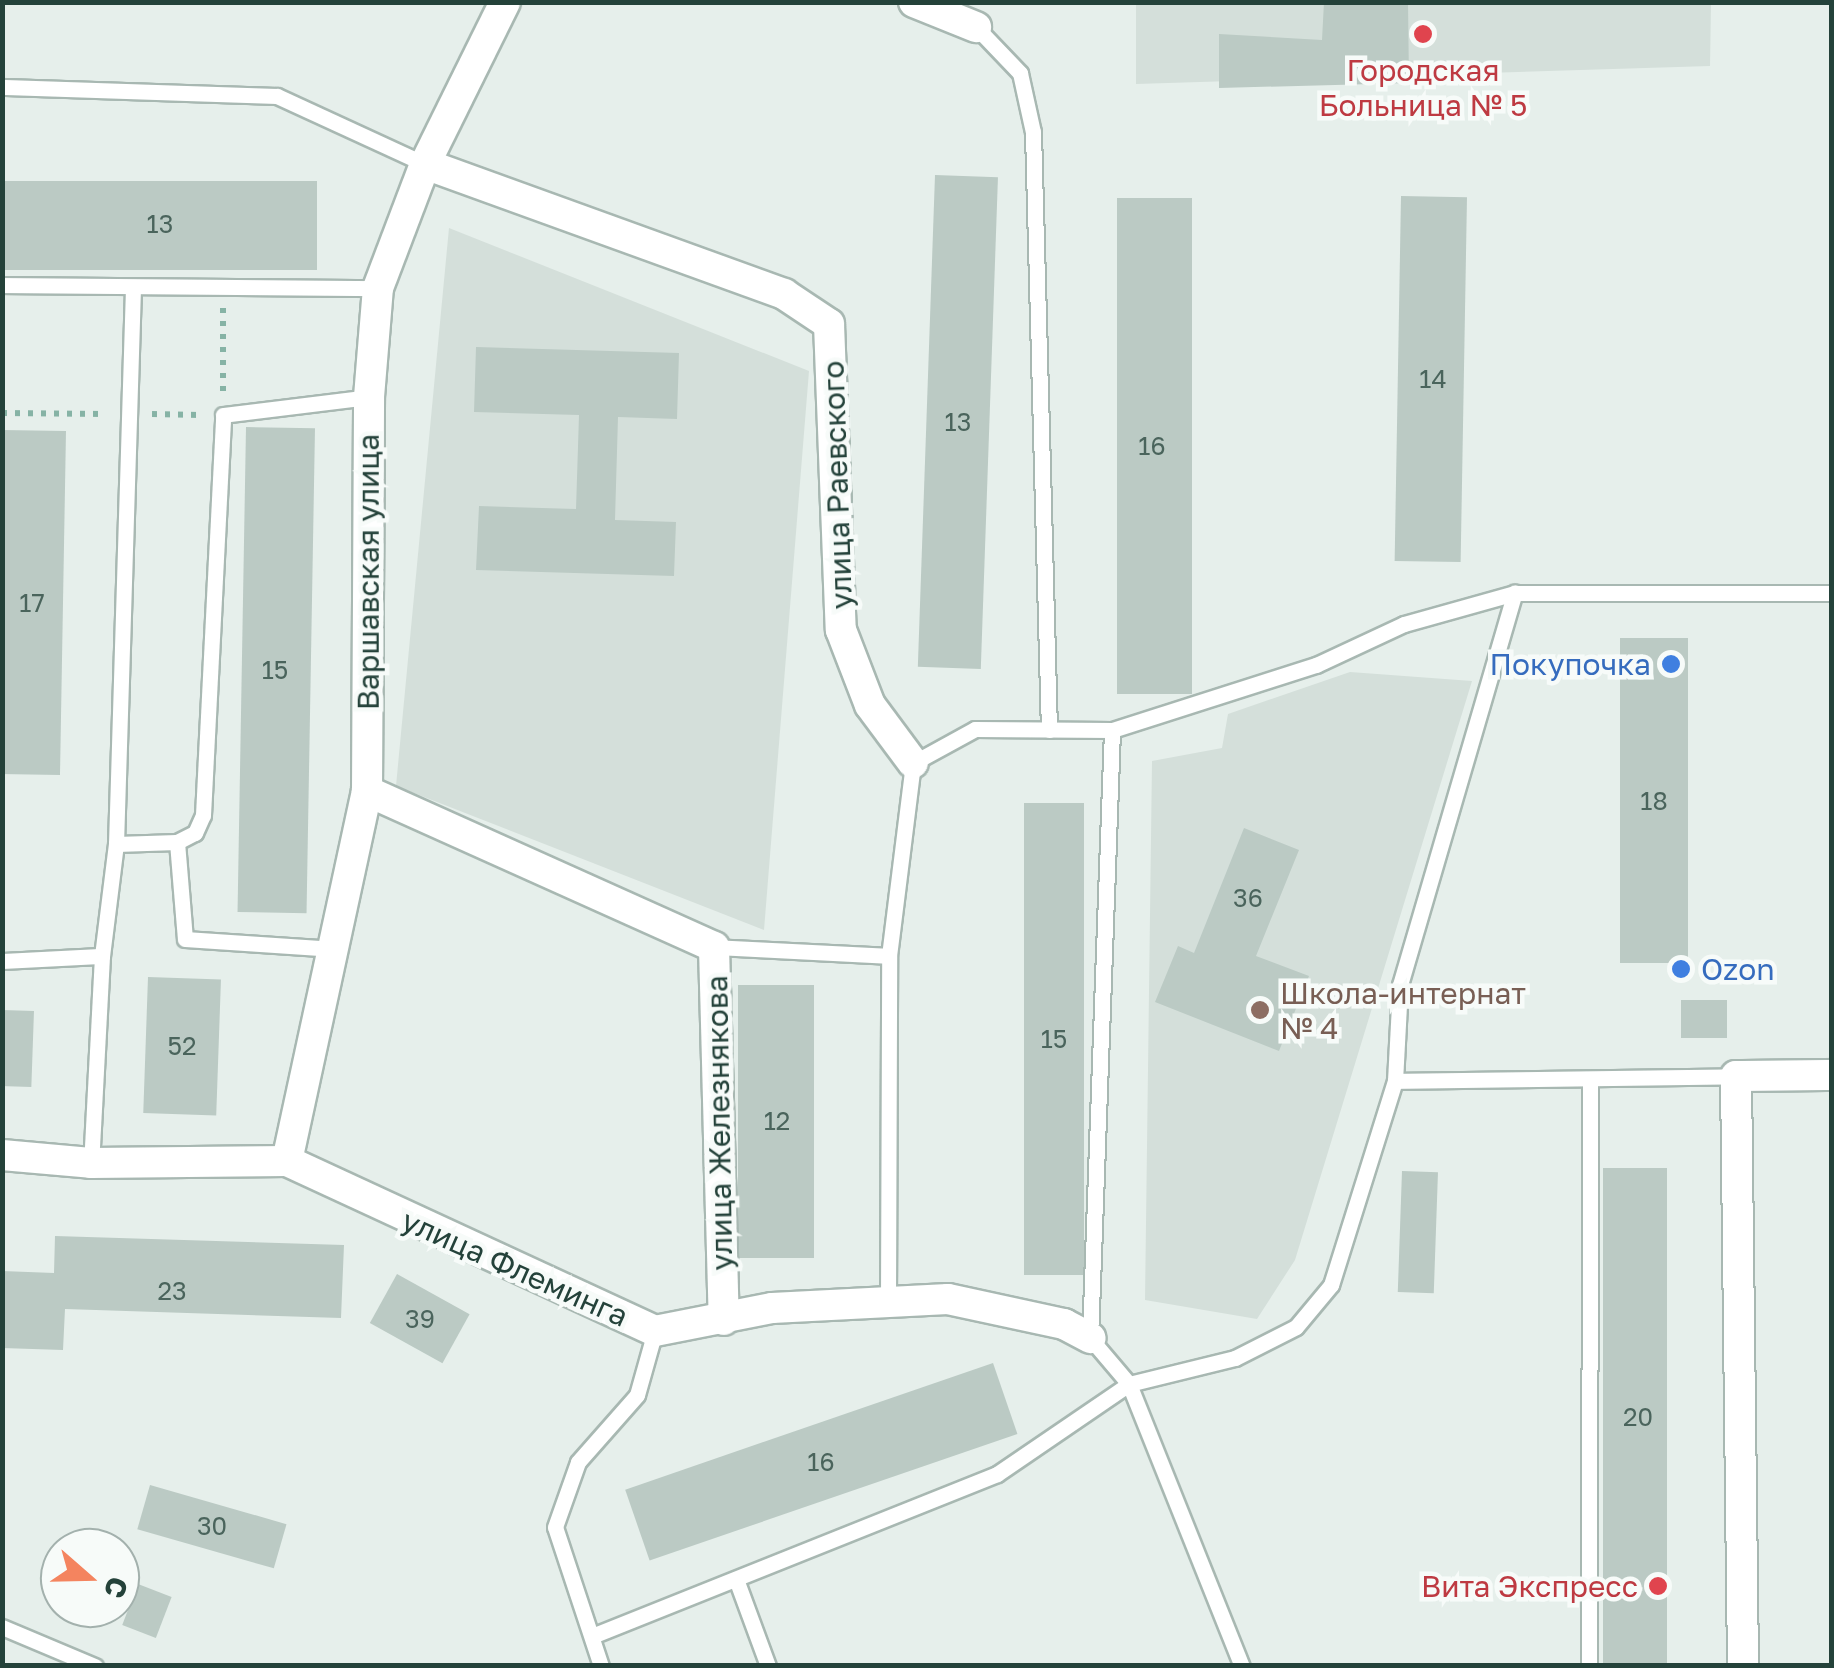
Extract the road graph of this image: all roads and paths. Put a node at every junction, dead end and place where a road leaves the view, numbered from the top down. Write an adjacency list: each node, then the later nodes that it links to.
1 (505, 2): 5 (street, Варшавская улица)
2 (914, 2): 3 (street)
3 (976, 27): 12 (lane)
4 (2, 87): 5 (lane)
5 (425, 164): 8 (street, Варшавская улица); 14 (street, улица Раевского)
6 (2, 285): 7 (lane)
7 (133, 286): 8 (lane); 17 (lane)
8 (378, 288): 9 (street, Варшавская улица)
9 (370, 397): 15 (street, Варшавская улица); 16 (lane)
10 (1515, 593): 11 (lane); 13 (lane); 25 (lane)
11 (1832, 593)
12 (1049, 730): 13 (lane); 14 (lane)
13 (1112, 730): 33 (lane)
14 (912, 763): 21 (lane)
15 (367, 791): 18 (street, улица Железнякова); 19 (street, Варшавская улица)
16 (176, 842): 17 (lane); 19 (lane)
17 (116, 844): 20 (lane)
18 (714, 946): 21 (lane); 31 (street, улица Железнякова)
19 (335, 949): 28 (street, Варшавская улица)
20 (102, 956): 22 (lane); 29 (lane)
21 (889, 956): 30 (lane)
22 (2, 960)
23 (1832, 1075): 24 (street)
24 (1736, 1076): 26 (lane); 43 (street)
25 (1395, 1082): 26 (lane); 34 (lane)
26 (1590, 1082): 42 (lane)
27 (2, 1154): 29 (street, улица Флеминга)
28 (287, 1160): 29 (street, улица Флеминга); 32 (street, улица Флеминга)
29 (91, 1164)
30 (888, 1301): 31 (street, улица Флеминга); 33 (street, улица Флеминга)
31 (724, 1320): 32 (street, улица Флеминга)
32 (655, 1331): 37 (lane)
33 (1090, 1338): 34 (lane)
34 (1128, 1384): 35 (lane); 41 (lane)
35 (736, 1579): 37 (lane); 40 (lane)
36 (2, 1627): 38 (lane)
37 (597, 1634): 39 (lane)
38 (95, 1666)
39 (601, 1666)
40 (768, 1666)
41 (1242, 1666)
42 (1589, 1666)
43 (1742, 1666)

